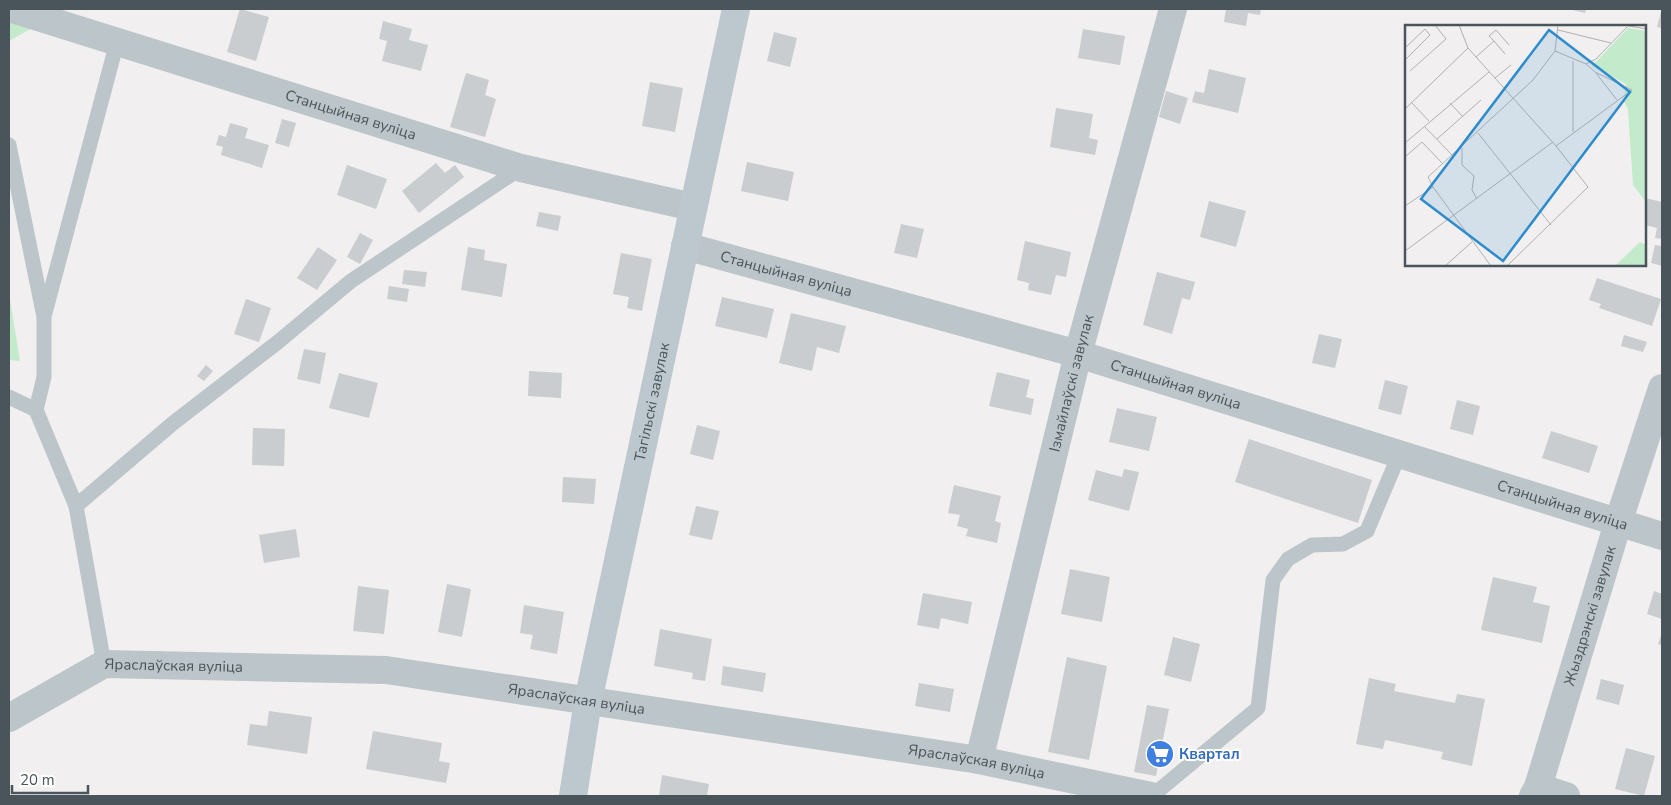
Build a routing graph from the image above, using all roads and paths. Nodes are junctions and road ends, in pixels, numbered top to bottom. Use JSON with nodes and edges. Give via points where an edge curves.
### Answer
{"nodes":[{"id":1,"x":12,"y":9,"type":"edge"},
{"id":2,"x":736,"y":9,"type":"edge"},
{"id":3,"x":1173,"y":9,"type":"edge"},
{"id":4,"x":118,"y":42,"type":"junction"},
{"id":5,"x":9,"y":145,"type":"edge"},
{"id":6,"x":521,"y":168,"type":"junction"},
{"id":7,"x":693,"y":206,"type":"junction"},
{"id":8,"x":685,"y":246,"type":"junction"},
{"id":9,"x":44,"y":317,"type":"junction"},
{"id":10,"x":1078,"y":354,"type":"junction"},
{"id":11,"x":1662,"y":388,"type":"edge"},
{"id":12,"x":9,"y":397,"type":"edge"},
{"id":13,"x":36,"y":410,"type":"junction"},
{"id":14,"x":1399,"y":455,"type":"junction"},
{"id":15,"x":76,"y":506,"type":"junction"},
{"id":16,"x":1618,"y":523,"type":"junction"},
{"id":17,"x":1662,"y":536,"type":"edge"},
{"id":18,"x":104,"y":664,"type":"junction"},
{"id":19,"x":588,"y":701,"type":"junction"},
{"id":20,"x":9,"y":718,"type":"edge"},
{"id":21,"x":979,"y":760,"type":"junction"},
{"id":22,"x":1535,"y":791,"type":"edge"},
{"id":23,"x":573,"y":796,"type":"edge"},
{"id":24,"x":1152,"y":796,"type":"edge"},
{"id":25,"x":1566,"y":796,"type":"edge"}],
"edges":[{"from":1,"to":4,"type":"street","name":"Станцыйная вуліца"},
{"from":2,"to":7,"type":"main road","name":"Тагільскі завулак"},
{"from":3,"to":10,"type":"street","name":"Ізмайлаўскі завулак"},
{"from":4,"to":6,"type":"street","name":"Станцыйная вуліца"},
{"from":4,"to":9,"type":"lane"},
{"from":5,"to":9,"type":"lane"},
{"from":6,"to":7,"type":"street","name":"Станцыйная вуліца"},
{"from":6,"to":15,"type":"lane","via":[[351,281],[172,424]]},
{"from":7,"to":8,"type":"main road","name":"Тагільскі завулак"},
{"from":8,"to":10,"type":"street","name":"Станцыйная вуліца"},
{"from":8,"to":19,"type":"main road","name":"Тагільскі завулак"},
{"from":9,"to":13,"type":"lane","via":[[44,377]]},
{"from":10,"to":14,"type":"street","name":"Станцыйная вуліца"},
{"from":10,"to":21,"type":"street","name":"Ізмайлаўскі завулак"},
{"from":11,"to":16,"type":"street","name":"Жыздрэнскі завулак"},
{"from":12,"to":13,"type":"lane"},
{"from":13,"to":15,"type":"lane"},
{"from":14,"to":16,"type":"street","name":"Станцыйная вуліца"},
{"from":14,"to":24,"type":"lane","via":[[1367,531],[1343,544],[1312,546],[1288,559],[1273,580],[1258,708]]},
{"from":15,"to":18,"type":"lane"},
{"from":16,"to":17,"type":"street","name":"Станцыйная вуліца"},
{"from":16,"to":22,"type":"street","name":"Жыздрэнскі завулак"},
{"from":18,"to":19,"type":"street","name":"Яраслаўская вуліца","via":[[386,670]]},
{"from":18,"to":20,"type":"street","name":"Яраслаўская вуліца"},
{"from":19,"to":21,"type":"street","name":"Яраслаўская вуліца"},
{"from":19,"to":23,"type":"main road","name":"Тагільскі завулак"},
{"from":21,"to":24,"type":"street","name":"Яраслаўская вуліца"},
{"from":22,"to":25,"type":"street"}]}
